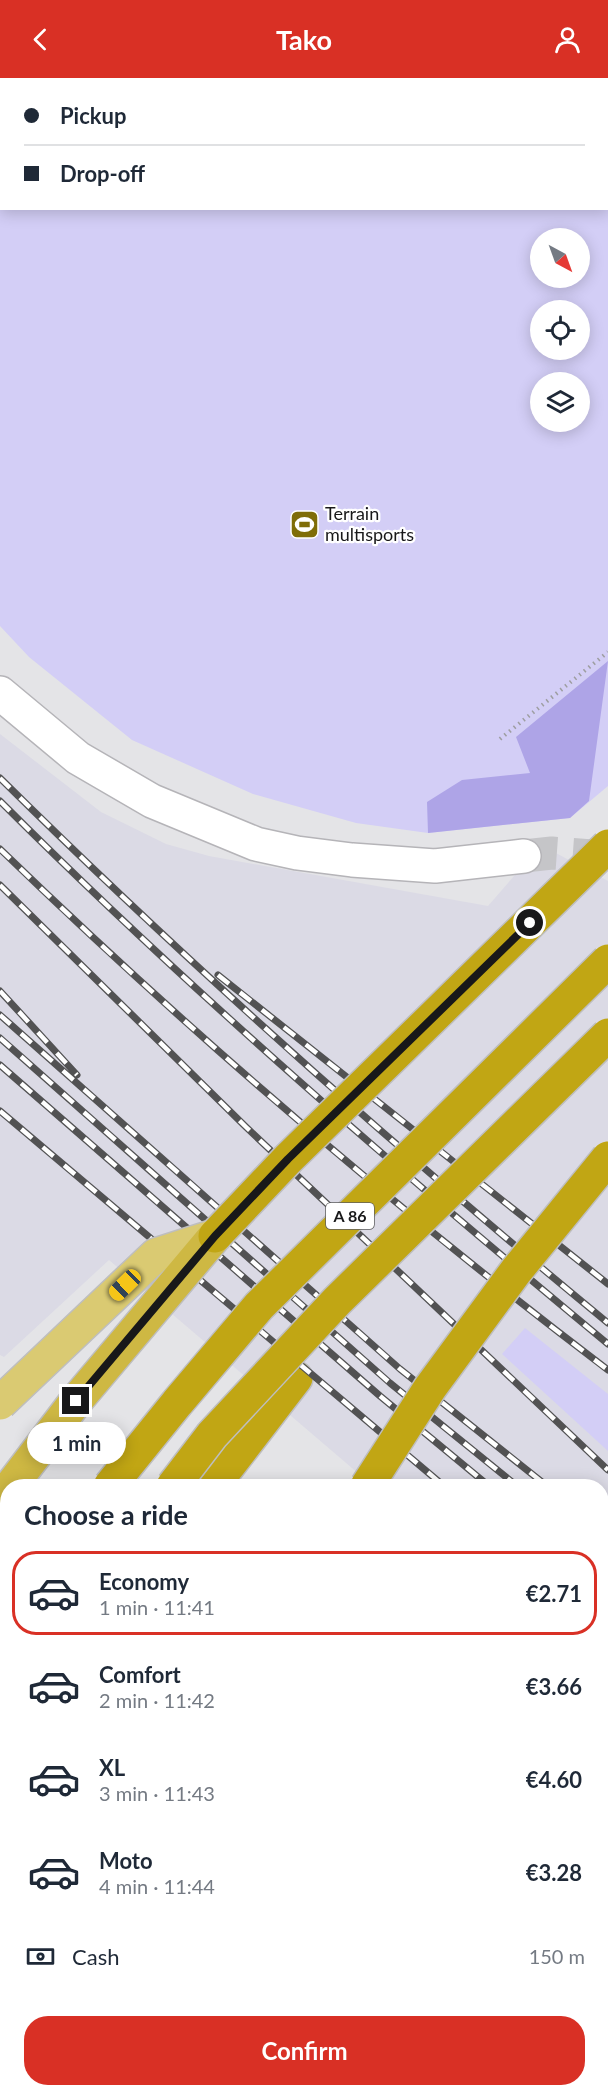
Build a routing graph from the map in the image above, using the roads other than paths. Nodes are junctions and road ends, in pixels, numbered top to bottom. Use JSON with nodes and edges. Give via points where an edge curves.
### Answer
{"nodes":[{"id":1,"x":0,"y":693,"type":"edge"},
{"id":2,"x":608,"y":846,"type":"edge"},
{"id":3,"x":524,"y":856,"type":"tunnel mouth"},
{"id":4,"x":608,"y":961,"type":"edge"},
{"id":5,"x":608,"y":1035,"type":"edge"},
{"id":6,"x":608,"y":1158,"type":"edge"},
{"id":7,"x":215,"y":1236,"type":"junction"},
{"id":8,"x":337,"y":1301,"type":"junction"},
{"id":9,"x":0,"y":1402,"type":"edge"},
{"id":10,"x":16,"y":1479,"type":"edge"},
{"id":11,"x":116,"y":1479,"type":"edge"},
{"id":12,"x":178,"y":1479,"type":"edge"},
{"id":13,"x":218,"y":1479,"type":"edge"},
{"id":14,"x":372,"y":1479,"type":"edge"}],
"edges":[{"from":1,"to":3,"type":"street","via":[[78,758],[152,801],[256,844],[341,859],[435,866]]},
{"from":2,"to":7,"type":"highway","bridge":true,"via":[[288,1159]]},
{"from":4,"to":11,"type":"highway","number":"A 86","bridge":true,"via":[[259,1306]]},
{"from":5,"to":8,"type":"highway","number":"A 86","bridge":true},
{"from":6,"to":14,"type":"highway","bridge":true,"via":[[516,1271],[430,1388]]},
{"from":7,"to":9,"type":"main road","bridge":true,"via":[[156,1255]]},
{"from":7,"to":10,"type":"highway","bridge":true},
{"from":8,"to":12,"type":"highway","number":"A 86","bridge":true,"via":[[212,1435]]},
{"from":8,"to":13,"type":"highway","bridge":true,"via":[[296,1378]]}]}
